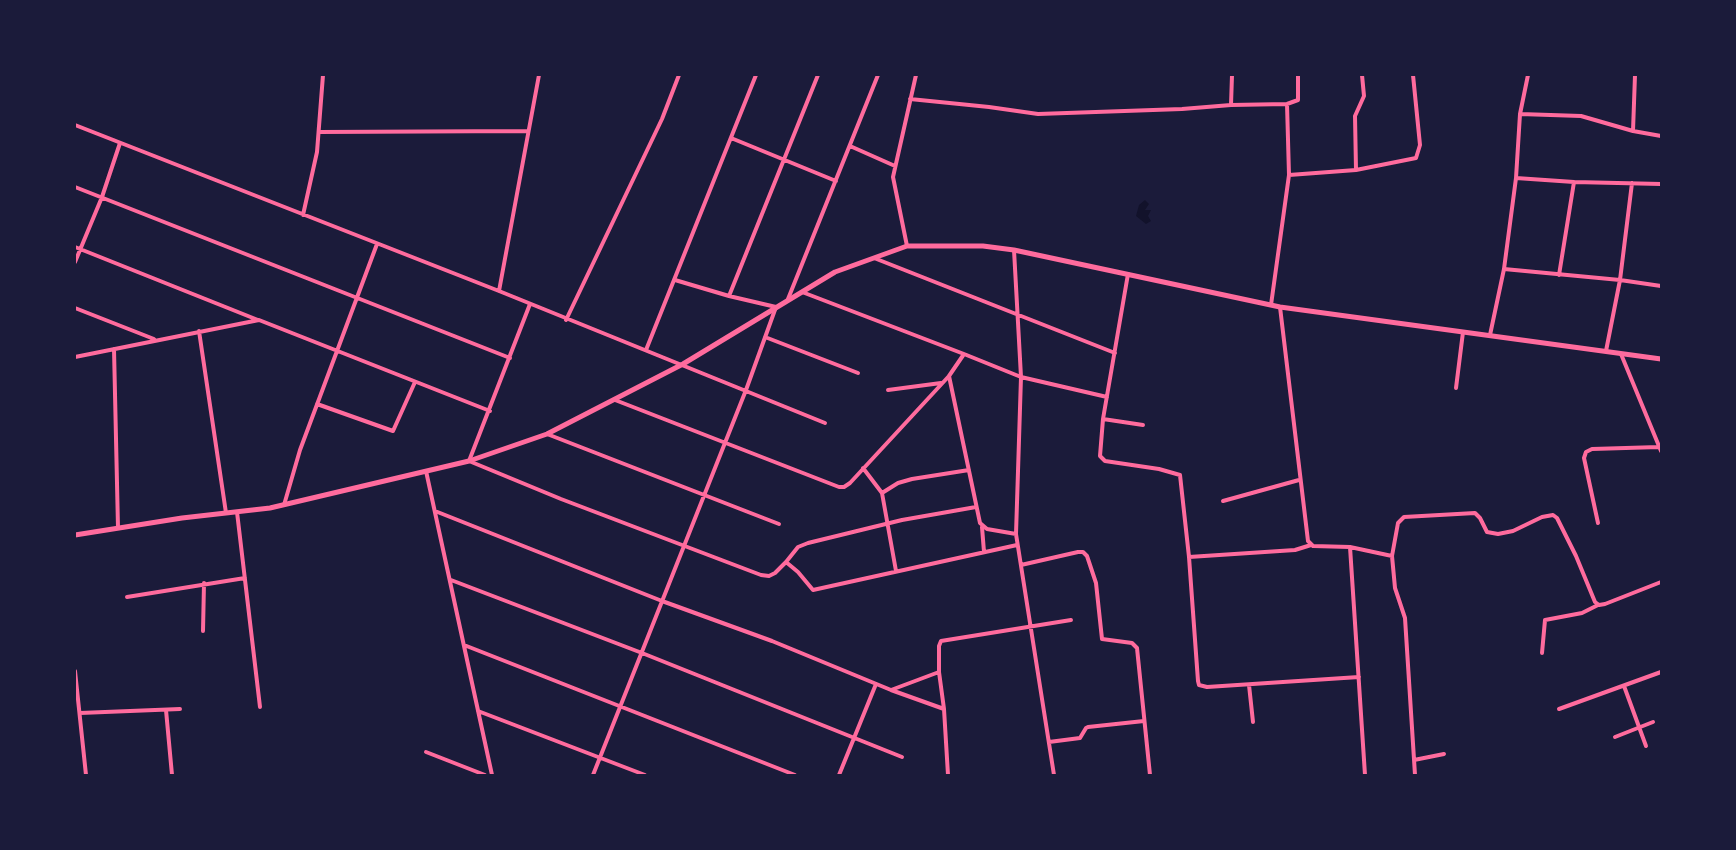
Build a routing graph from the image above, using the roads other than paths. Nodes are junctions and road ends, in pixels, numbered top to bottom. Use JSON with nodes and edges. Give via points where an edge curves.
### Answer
{"nodes":[{"id":1,"x":323,"y":75,"type":"edge"},
{"id":2,"x":539,"y":75,"type":"edge"},
{"id":3,"x":678,"y":75,"type":"edge"},
{"id":4,"x":756,"y":75,"type":"edge"},
{"id":5,"x":818,"y":75,"type":"edge"},
{"id":6,"x":878,"y":75,"type":"edge"},
{"id":7,"x":916,"y":75,"type":"edge"},
{"id":8,"x":1232,"y":75,"type":"edge"},
{"id":9,"x":1298,"y":75,"type":"edge"},
{"id":10,"x":1362,"y":75,"type":"edge"},
{"id":11,"x":1413,"y":75,"type":"edge"},
{"id":12,"x":1528,"y":75,"type":"edge"},
{"id":13,"x":1635,"y":75,"type":"edge"},
{"id":14,"x":910,"y":99,"type":"junction"},
{"id":15,"x":1287,"y":104,"type":"junction"},
{"id":16,"x":1231,"y":105,"type":"junction"},
{"id":17,"x":1520,"y":114,"type":"junction"},
{"id":18,"x":75,"y":125,"type":"edge"},
{"id":19,"x":527,"y":131,"type":"junction"},
{"id":20,"x":1633,"y":131,"type":"junction"},
{"id":21,"x":319,"y":132,"type":"junction"},
{"id":22,"x":1661,"y":136,"type":"edge"},
{"id":23,"x":731,"y":138,"type":"junction"},
{"id":24,"x":120,"y":143,"type":"junction"},
{"id":25,"x":850,"y":146,"type":"junction"},
{"id":26,"x":784,"y":161,"type":"junction"},
{"id":27,"x":895,"y":165,"type":"junction"},
{"id":28,"x":1356,"y":170,"type":"junction"},
{"id":29,"x":1289,"y":175,"type":"junction"},
{"id":30,"x":1516,"y":178,"type":"junction"},
{"id":31,"x":836,"y":181,"type":"junction"},
{"id":32,"x":1574,"y":182,"type":"junction"},
{"id":33,"x":1632,"y":183,"type":"junction"},
{"id":34,"x":1661,"y":184,"type":"edge"},
{"id":35,"x":75,"y":187,"type":"edge"},
{"id":36,"x":102,"y":197,"type":"junction"},
{"id":37,"x":303,"y":215,"type":"junction"},
{"id":38,"x":377,"y":244,"type":"junction"},
{"id":39,"x":907,"y":246,"type":"junction"},
{"id":40,"x":75,"y":247,"type":"edge"},
{"id":41,"x":80,"y":249,"type":"junction"},
{"id":42,"x":1014,"y":250,"type":"junction"},
{"id":43,"x":873,"y":258,"type":"junction"},
{"id":44,"x":75,"y":262,"type":"edge"},
{"id":45,"x":1504,"y":269,"type":"junction"},
{"id":46,"x":1128,"y":274,"type":"junction"},
{"id":47,"x":1559,"y":275,"type":"junction"},
{"id":48,"x":1620,"y":279,"type":"junction"},
{"id":49,"x":675,"y":280,"type":"junction"},
{"id":50,"x":1661,"y":286,"type":"edge"},
{"id":51,"x":499,"y":291,"type":"junction"},
{"id":52,"x":802,"y":292,"type":"junction"},
{"id":53,"x":729,"y":296,"type":"junction"},
{"id":54,"x":357,"y":299,"type":"junction"},
{"id":55,"x":788,"y":299,"type":"junction"},
{"id":56,"x":530,"y":304,"type":"junction"},
{"id":57,"x":1271,"y":305,"type":"junction"},
{"id":58,"x":776,"y":307,"type":"junction"},
{"id":59,"x":1280,"y":307,"type":"junction"},
{"id":60,"x":75,"y":308,"type":"edge"},
{"id":61,"x":1018,"y":316,"type":"junction"},
{"id":62,"x":259,"y":320,"type":"junction"},
{"id":63,"x":566,"y":320,"type":"junction"},
{"id":64,"x":199,"y":331,"type":"junction"},
{"id":65,"x":1463,"y":331,"type":"junction"},
{"id":66,"x":1490,"y":335,"type":"junction"},
{"id":67,"x":765,"y":337,"type":"junction"},
{"id":68,"x":155,"y":339,"type":"junction"},
{"id":69,"x":114,"y":349,"type":"junction"},
{"id":70,"x":646,"y":350,"type":"junction"},
{"id":71,"x":336,"y":351,"type":"junction"},
{"id":72,"x":1605,"y":352,"type":"junction"},
{"id":73,"x":1115,"y":353,"type":"junction"},
{"id":74,"x":964,"y":354,"type":"junction"},
{"id":75,"x":1621,"y":354,"type":"junction"},
{"id":76,"x":75,"y":357,"type":"edge"},
{"id":77,"x":510,"y":358,"type":"junction"},
{"id":78,"x":1661,"y":359,"type":"edge"},
{"id":79,"x":683,"y":364,"type":"junction"},
{"id":80,"x":858,"y":373,"type":"dead end"},
{"id":81,"x":948,"y":376,"type":"junction"},
{"id":82,"x":1021,"y":377,"type":"junction"},
{"id":83,"x":416,"y":382,"type":"junction"},
{"id":84,"x":942,"y":383,"type":"junction"},
{"id":85,"x":1456,"y":388,"type":"dead end"},
{"id":86,"x":746,"y":390,"type":"junction"},
{"id":87,"x":888,"y":390,"type":"dead end"},
{"id":88,"x":1107,"y":397,"type":"junction"},
{"id":89,"x":615,"y":400,"type":"junction"},
{"id":90,"x":317,"y":404,"type":"junction"},
{"id":91,"x":490,"y":411,"type":"junction"},
{"id":92,"x":1103,"y":419,"type":"junction"},
{"id":93,"x":825,"y":423,"type":"dead end"},
{"id":94,"x":1143,"y":425,"type":"dead end"},
{"id":95,"x":547,"y":434,"type":"junction"},
{"id":96,"x":724,"y":443,"type":"junction"},
{"id":97,"x":1660,"y":449,"type":"edge"},
{"id":98,"x":469,"y":461,"type":"junction"},
{"id":99,"x":863,"y":468,"type":"junction"},
{"id":100,"x":969,"y":470,"type":"junction"},
{"id":101,"x":426,"y":471,"type":"junction"},
{"id":102,"x":1299,"y":480,"type":"junction"},
{"id":103,"x":882,"y":493,"type":"junction"},
{"id":104,"x":704,"y":496,"type":"junction"},
{"id":105,"x":1223,"y":501,"type":"dead end"},
{"id":106,"x":284,"y":505,"type":"junction"},
{"id":107,"x":976,"y":507,"type":"junction"},
{"id":108,"x":435,"y":511,"type":"junction"},
{"id":109,"x":237,"y":512,"type":"junction"},
{"id":110,"x":226,"y":513,"type":"junction"},
{"id":111,"x":886,"y":523,"type":"junction"},
{"id":112,"x":1598,"y":523,"type":"dead end"},
{"id":113,"x":779,"y":524,"type":"dead end"},
{"id":114,"x":982,"y":527,"type":"junction"},
{"id":115,"x":118,"y":528,"type":"junction"},
{"id":116,"x":1016,"y":534,"type":"junction"},
{"id":117,"x":75,"y":535,"type":"edge"},
{"id":118,"x":1017,"y":545,"type":"junction"},
{"id":119,"x":1311,"y":545,"type":"junction"},
{"id":120,"x":683,"y":546,"type":"junction"},
{"id":121,"x":1350,"y":547,"type":"junction"},
{"id":122,"x":984,"y":552,"type":"junction"},
{"id":123,"x":1392,"y":556,"type":"junction"},
{"id":124,"x":1189,"y":557,"type":"junction"},
{"id":125,"x":786,"y":562,"type":"junction"},
{"id":126,"x":1020,"y":565,"type":"junction"},
{"id":127,"x":896,"y":571,"type":"junction"},
{"id":128,"x":244,"y":578,"type":"junction"},
{"id":129,"x":451,"y":580,"type":"junction"},
{"id":130,"x":1661,"y":582,"type":"edge"},
{"id":131,"x":204,"y":584,"type":"junction"},
{"id":132,"x":127,"y":597,"type":"dead end"},
{"id":133,"x":662,"y":601,"type":"junction"},
{"id":134,"x":1599,"y":605,"type":"junction"},
{"id":135,"x":1071,"y":620,"type":"dead end"},
{"id":136,"x":1030,"y":627,"type":"junction"},
{"id":137,"x":203,"y":631,"type":"dead end"},
{"id":138,"x":464,"y":645,"type":"junction"},
{"id":139,"x":642,"y":653,"type":"junction"},
{"id":140,"x":1542,"y":653,"type":"dead end"},
{"id":141,"x":75,"y":670,"type":"edge"},
{"id":142,"x":939,"y":672,"type":"junction"},
{"id":143,"x":1661,"y":672,"type":"edge"},
{"id":144,"x":1359,"y":677,"type":"junction"},
{"id":145,"x":876,"y":684,"type":"junction"},
{"id":146,"x":1249,"y":685,"type":"junction"},
{"id":147,"x":1624,"y":686,"type":"junction"},
{"id":148,"x":891,"y":690,"type":"junction"},
{"id":149,"x":619,"y":705,"type":"junction"},
{"id":150,"x":260,"y":707,"type":"dead end"},
{"id":151,"x":180,"y":709,"type":"dead end"},
{"id":152,"x":944,"y":709,"type":"junction"},
{"id":153,"x":1559,"y":709,"type":"dead end"},
{"id":154,"x":166,"y":710,"type":"junction"},
{"id":155,"x":478,"y":711,"type":"junction"},
{"id":156,"x":80,"y":713,"type":"junction"},
{"id":157,"x":1144,"y":721,"type":"junction"},
{"id":158,"x":1253,"y":722,"type":"dead end"},
{"id":159,"x":1653,"y":722,"type":"dead end"},
{"id":160,"x":1640,"y":727,"type":"junction"},
{"id":161,"x":1615,"y":737,"type":"dead end"},
{"id":162,"x":853,"y":738,"type":"junction"},
{"id":163,"x":1049,"y":742,"type":"junction"},
{"id":164,"x":1646,"y":746,"type":"dead end"},
{"id":165,"x":426,"y":752,"type":"dead end"},
{"id":166,"x":1444,"y":754,"type":"dead end"},
{"id":167,"x":600,"y":757,"type":"junction"},
{"id":168,"x":902,"y":757,"type":"dead end"},
{"id":169,"x":1414,"y":760,"type":"junction"},
{"id":170,"x":86,"y":775,"type":"edge"},
{"id":171,"x":172,"y":775,"type":"edge"},
{"id":172,"x":485,"y":775,"type":"edge"},
{"id":173,"x":492,"y":775,"type":"edge"},
{"id":174,"x":593,"y":775,"type":"edge"},
{"id":175,"x":645,"y":775,"type":"edge"},
{"id":176,"x":795,"y":775,"type":"edge"},
{"id":177,"x":839,"y":775,"type":"edge"},
{"id":178,"x":948,"y":775,"type":"edge"},
{"id":179,"x":1054,"y":775,"type":"edge"},
{"id":180,"x":1150,"y":775,"type":"edge"},
{"id":181,"x":1365,"y":775,"type":"edge"},
{"id":182,"x":1415,"y":775,"type":"edge"}],
"edges":[{"from":1,"to":21,"type":"street"},
{"from":2,"to":19,"type":"street"},
{"from":3,"to":63,"type":"street","via":[[662,119]]},
{"from":4,"to":23,"type":"street"},
{"from":5,"to":26,"type":"street"},
{"from":6,"to":25,"type":"street"},
{"from":7,"to":14,"type":"street"},
{"from":8,"to":16,"type":"street"},
{"from":9,"to":15,"type":"street","via":[[1298,100]]},
{"from":10,"to":28,"type":"street","via":[[1364,96],[1355,116]]},
{"from":11,"to":28,"type":"street","via":[[1419,153],[1416,158]]},
{"from":12,"to":17,"type":"street"},
{"from":13,"to":20,"type":"street"},
{"from":14,"to":16,"type":"street","via":[[1038,114]]},
{"from":14,"to":27,"type":"street"},
{"from":15,"to":16,"type":"street"},
{"from":15,"to":29,"type":"street"},
{"from":17,"to":20,"type":"street","via":[[1581,116]]},
{"from":17,"to":30,"type":"street"},
{"from":18,"to":24,"type":"street"},
{"from":19,"to":21,"type":"street"},
{"from":19,"to":51,"type":"street"},
{"from":20,"to":22,"type":"street"},
{"from":21,"to":37,"type":"street"},
{"from":23,"to":26,"type":"street"},
{"from":23,"to":49,"type":"street"},
{"from":24,"to":36,"type":"street"},
{"from":24,"to":37,"type":"street"},
{"from":25,"to":27,"type":"street"},
{"from":25,"to":31,"type":"street"},
{"from":26,"to":31,"type":"street"},
{"from":26,"to":53,"type":"street"},
{"from":27,"to":39,"type":"street","via":[[894,187]]},
{"from":28,"to":29,"type":"street"},
{"from":29,"to":57,"type":"street"},
{"from":30,"to":32,"type":"street"},
{"from":30,"to":45,"type":"street"},
{"from":31,"to":55,"type":"street"},
{"from":32,"to":33,"type":"street"},
{"from":32,"to":47,"type":"street"},
{"from":33,"to":34,"type":"street"},
{"from":33,"to":48,"type":"street"},
{"from":35,"to":36,"type":"street"},
{"from":36,"to":41,"type":"street"},
{"from":36,"to":54,"type":"street"},
{"from":37,"to":38,"type":"street"},
{"from":38,"to":51,"type":"street"},
{"from":38,"to":54,"type":"street"},
{"from":39,"to":42,"type":"main road"},
{"from":39,"to":43,"type":"main road"},
{"from":40,"to":41,"type":"street"},
{"from":41,"to":44,"type":"street"},
{"from":41,"to":62,"type":"street"},
{"from":42,"to":46,"type":"main road"},
{"from":42,"to":61,"type":"street"},
{"from":43,"to":52,"type":"main road","via":[[835,272]]},
{"from":43,"to":61,"type":"street"},
{"from":45,"to":47,"type":"street"},
{"from":45,"to":66,"type":"street"},
{"from":46,"to":57,"type":"main road"},
{"from":46,"to":73,"type":"street"},
{"from":47,"to":48,"type":"street"},
{"from":48,"to":50,"type":"street"},
{"from":48,"to":72,"type":"street"},
{"from":49,"to":53,"type":"street"},
{"from":49,"to":70,"type":"street"},
{"from":51,"to":56,"type":"street"},
{"from":52,"to":55,"type":"main road"},
{"from":52,"to":74,"type":"street"},
{"from":53,"to":58,"type":"street"},
{"from":54,"to":71,"type":"street"},
{"from":54,"to":77,"type":"street"},
{"from":55,"to":58,"type":"main road"},
{"from":56,"to":63,"type":"street"},
{"from":56,"to":77,"type":"street"},
{"from":57,"to":59,"type":"main road"},
{"from":58,"to":67,"type":"street"},
{"from":58,"to":79,"type":"main road"},
{"from":59,"to":65,"type":"main road"},
{"from":59,"to":102,"type":"street"},
{"from":60,"to":68,"type":"street"},
{"from":61,"to":73,"type":"street"},
{"from":61,"to":82,"type":"street"},
{"from":62,"to":64,"type":"street"},
{"from":62,"to":71,"type":"street"},
{"from":63,"to":70,"type":"street"},
{"from":64,"to":68,"type":"street"},
{"from":64,"to":110,"type":"street"},
{"from":65,"to":66,"type":"main road"},
{"from":65,"to":85,"type":"street"},
{"from":66,"to":72,"type":"main road"},
{"from":67,"to":80,"type":"street"},
{"from":67,"to":86,"type":"street"},
{"from":68,"to":69,"type":"street"},
{"from":69,"to":76,"type":"street"},
{"from":69,"to":115,"type":"street"},
{"from":70,"to":79,"type":"street"},
{"from":71,"to":83,"type":"street"},
{"from":71,"to":90,"type":"street"},
{"from":72,"to":75,"type":"main road"},
{"from":73,"to":88,"type":"street"},
{"from":74,"to":81,"type":"street"},
{"from":74,"to":82,"type":"street"},
{"from":75,"to":78,"type":"main road"},
{"from":75,"to":97,"type":"street"},
{"from":77,"to":91,"type":"street"},
{"from":79,"to":86,"type":"street"},
{"from":79,"to":89,"type":"main road"},
{"from":81,"to":84,"type":"street"},
{"from":81,"to":100,"type":"street"},
{"from":82,"to":88,"type":"street"},
{"from":82,"to":116,"type":"street"},
{"from":83,"to":90,"type":"street","via":[[393,431]]},
{"from":83,"to":91,"type":"street"},
{"from":84,"to":87,"type":"street"},
{"from":84,"to":99,"type":"street"},
{"from":86,"to":93,"type":"street"},
{"from":86,"to":96,"type":"street"},
{"from":88,"to":92,"type":"street"},
{"from":89,"to":95,"type":"main road"},
{"from":89,"to":96,"type":"street"},
{"from":90,"to":106,"type":"street"},
{"from":91,"to":98,"type":"street"},
{"from":92,"to":94,"type":"street"},
{"from":92,"to":124,"type":"street","via":[[1102,460],[1180,475]]},
{"from":95,"to":98,"type":"main road"},
{"from":95,"to":104,"type":"street"},
{"from":96,"to":99,"type":"street","via":[[839,488],[850,483]]},
{"from":96,"to":104,"type":"street"},
{"from":97,"to":112,"type":"street","via":[[1587,450],[1584,458]]},
{"from":98,"to":101,"type":"main road"},
{"from":98,"to":120,"type":"street"},
{"from":99,"to":103,"type":"street"},
{"from":100,"to":103,"type":"street","via":[[912,479]]},
{"from":100,"to":107,"type":"street"},
{"from":101,"to":106,"type":"main road"},
{"from":101,"to":108,"type":"street"},
{"from":102,"to":105,"type":"street"},
{"from":102,"to":119,"type":"street"},
{"from":103,"to":111,"type":"street"},
{"from":104,"to":113,"type":"street"},
{"from":104,"to":120,"type":"street"},
{"from":106,"to":109,"type":"main road"},
{"from":107,"to":111,"type":"street"},
{"from":107,"to":114,"type":"street"},
{"from":108,"to":129,"type":"street"},
{"from":108,"to":133,"type":"street"},
{"from":109,"to":110,"type":"main road"},
{"from":109,"to":128,"type":"street"},
{"from":110,"to":115,"type":"main road"},
{"from":111,"to":125,"type":"street","via":[[808,543],[798,547]]},
{"from":111,"to":127,"type":"street"},
{"from":114,"to":116,"type":"street"},
{"from":114,"to":122,"type":"street"},
{"from":115,"to":117,"type":"main road"},
{"from":116,"to":118,"type":"street"},
{"from":118,"to":122,"type":"street"},
{"from":118,"to":126,"type":"street"},
{"from":119,"to":121,"type":"street"},
{"from":119,"to":124,"type":"street","via":[[1295,550]]},
{"from":120,"to":125,"type":"street","via":[[765,576],[775,573]]},
{"from":120,"to":133,"type":"street"},
{"from":121,"to":123,"type":"street"},
{"from":121,"to":144,"type":"street"},
{"from":122,"to":127,"type":"street"},
{"from":123,"to":134,"type":"street","via":[[1398,523],[1404,517],[1475,513],[1487,532],[1498,534],[1553,515],[1576,556],[1592,598]]},
{"from":123,"to":169,"type":"street","via":[[1395,588],[1405,618]]},
{"from":124,"to":146,"type":"street","via":[[1199,685]]},
{"from":125,"to":127,"type":"street","via":[[813,590]]},
{"from":126,"to":136,"type":"street"},
{"from":126,"to":157,"type":"street","via":[[1078,552],[1085,554],[1096,583],[1102,639],[1132,643],[1137,648]]},
{"from":128,"to":131,"type":"street"},
{"from":128,"to":150,"type":"street"},
{"from":129,"to":138,"type":"street"},
{"from":129,"to":139,"type":"street"},
{"from":130,"to":134,"type":"street"},
{"from":131,"to":132,"type":"street"},
{"from":131,"to":137,"type":"street"},
{"from":133,"to":139,"type":"street"},
{"from":133,"to":145,"type":"street"},
{"from":134,"to":140,"type":"street","via":[[1582,614],[1545,620]]},
{"from":135,"to":136,"type":"street"},
{"from":136,"to":142,"type":"street","via":[[941,641]]},
{"from":136,"to":163,"type":"street"},
{"from":138,"to":149,"type":"street"},
{"from":138,"to":155,"type":"street"},
{"from":139,"to":149,"type":"street"},
{"from":139,"to":162,"type":"street"},
{"from":141,"to":156,"type":"street"},
{"from":142,"to":148,"type":"street"},
{"from":142,"to":152,"type":"street"},
{"from":143,"to":147,"type":"street"},
{"from":144,"to":146,"type":"street"},
{"from":144,"to":181,"type":"street"},
{"from":145,"to":148,"type":"street"},
{"from":145,"to":162,"type":"street"},
{"from":146,"to":158,"type":"street"},
{"from":147,"to":153,"type":"street"},
{"from":147,"to":160,"type":"street"},
{"from":148,"to":152,"type":"street"},
{"from":149,"to":167,"type":"street"},
{"from":149,"to":176,"type":"street"},
{"from":151,"to":154,"type":"street"},
{"from":152,"to":178,"type":"street"},
{"from":154,"to":156,"type":"street"},
{"from":154,"to":171,"type":"street"},
{"from":155,"to":167,"type":"street"},
{"from":155,"to":173,"type":"street"},
{"from":156,"to":170,"type":"street"},
{"from":157,"to":163,"type":"street","via":[[1089,727],[1080,738]]},
{"from":157,"to":180,"type":"street"},
{"from":159,"to":160,"type":"street"},
{"from":160,"to":161,"type":"street"},
{"from":160,"to":164,"type":"street"},
{"from":162,"to":168,"type":"street"},
{"from":162,"to":177,"type":"street"},
{"from":163,"to":179,"type":"street"},
{"from":165,"to":172,"type":"street"},
{"from":166,"to":169,"type":"street"},
{"from":167,"to":174,"type":"street"},
{"from":167,"to":175,"type":"street"},
{"from":169,"to":182,"type":"street"}]}
